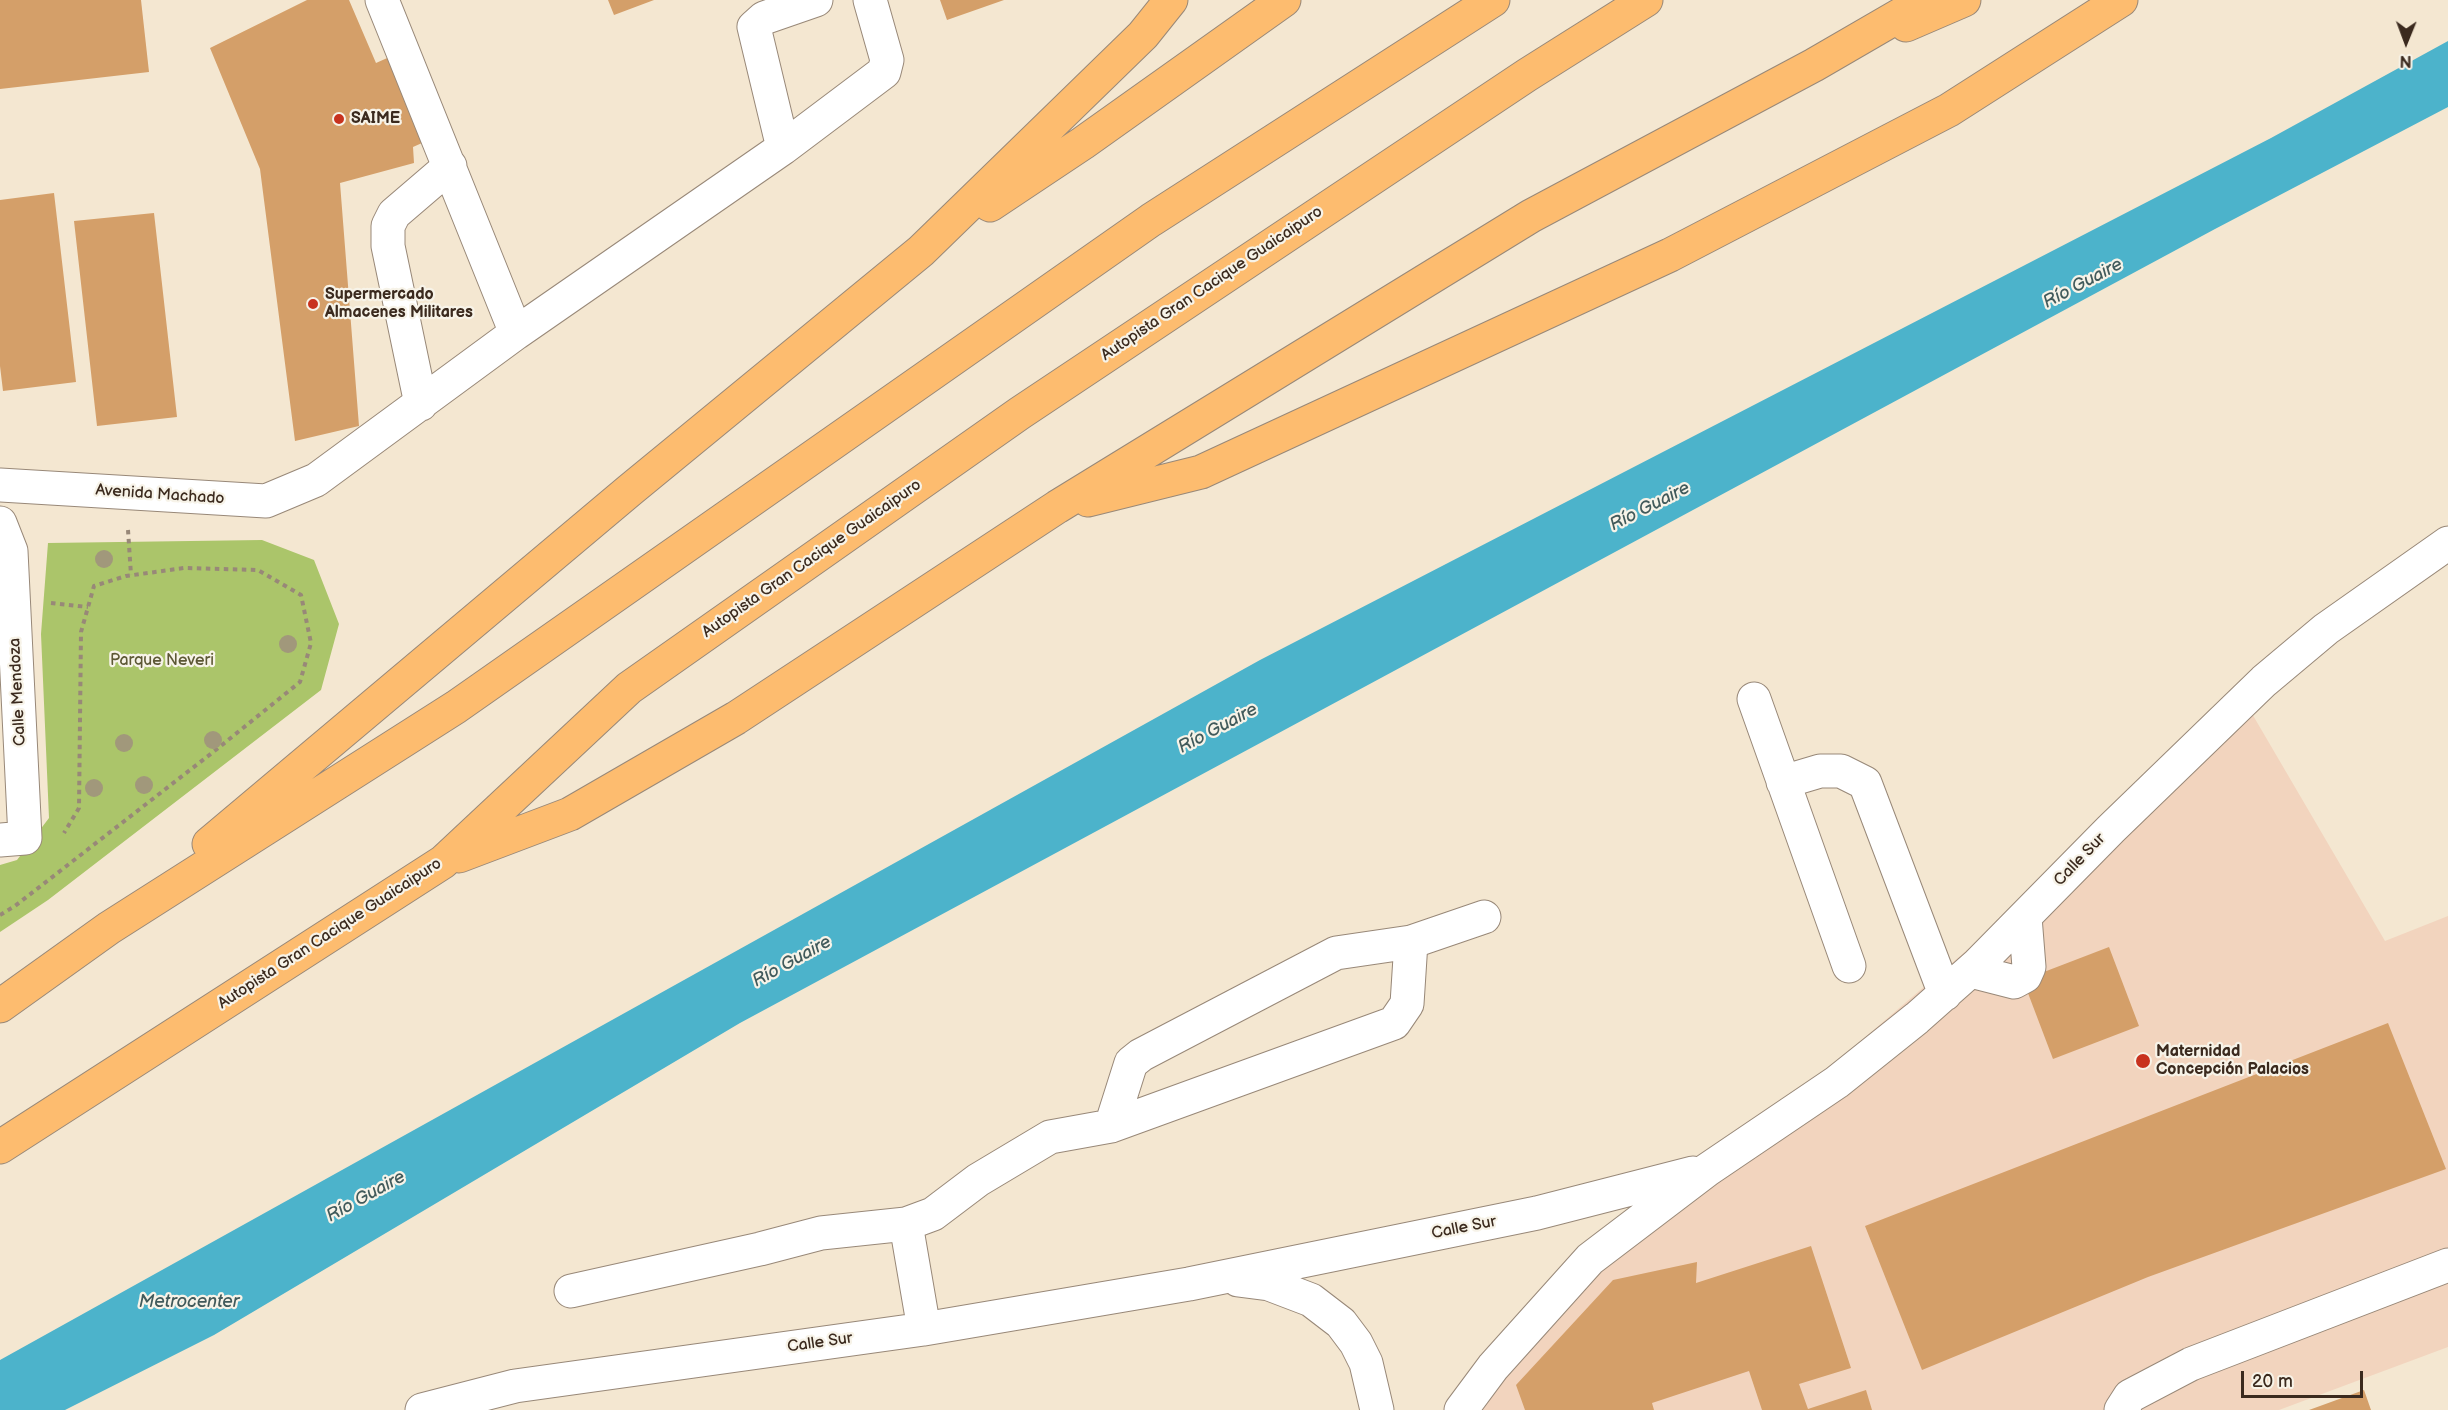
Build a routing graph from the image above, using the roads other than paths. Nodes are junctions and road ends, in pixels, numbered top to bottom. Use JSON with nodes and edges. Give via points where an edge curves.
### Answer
{"nodes":[{"id":1,"x":382,"y":0,"type":"edge"},
{"id":2,"x":816,"y":0,"type":"edge"},
{"id":3,"x":870,"y":0,"type":"edge"},
{"id":4,"x":1171,"y":0,"type":"edge"},
{"id":5,"x":1193,"y":0,"type":"edge"},
{"id":6,"x":1284,"y":0,"type":"edge"},
{"id":7,"x":1493,"y":0,"type":"edge"},
{"id":8,"x":1646,"y":0,"type":"edge"},
{"id":9,"x":1926,"y":0,"type":"edge"},
{"id":10,"x":1964,"y":0,"type":"edge"},
{"id":11,"x":2121,"y":0,"type":"edge"},
{"id":12,"x":1143,"y":35,"type":"junction"},
{"id":13,"x":1814,"y":65,"type":"junction"},
{"id":14,"x":783,"y":148,"type":"junction"},
{"id":15,"x":450,"y":166,"type":"junction"},
{"id":16,"x":921,"y":251,"type":"junction"},
{"id":17,"x":516,"y":333,"type":"junction"},
{"id":18,"x":422,"y":404,"type":"junction"},
{"id":19,"x":0,"y":485,"type":"edge"},
{"id":20,"x":1057,"y":507,"type":"junction"},
{"id":21,"x":0,"y":523,"type":"edge"},
{"id":22,"x":2448,"y":543,"type":"edge"},
{"id":23,"x":1754,"y":699,"type":"dead end"},
{"id":24,"x":1783,"y":782,"type":"junction"},
{"id":25,"x":0,"y":840,"type":"edge"},
{"id":26,"x":443,"y":862,"type":"junction"},
{"id":27,"x":1484,"y":917,"type":"dead end"},
{"id":28,"x":109,"y":928,"type":"junction"},
{"id":29,"x":1411,"y":942,"type":"junction"},
{"id":30,"x":1849,"y":966,"type":"dead end"},
{"id":31,"x":1944,"y":994,"type":"junction"},
{"id":32,"x":0,"y":1006,"type":"edge"},
{"id":33,"x":1111,"y":1126,"type":"junction"},
{"id":34,"x":0,"y":1147,"type":"edge"},
{"id":35,"x":1707,"y":1170,"type":"junction"},
{"id":36,"x":906,"y":1224,"type":"junction"},
{"id":37,"x":2448,"y":1265,"type":"edge"},
{"id":38,"x":1218,"y":1278,"type":"junction"},
{"id":39,"x":572,"y":1291,"type":"dead end"},
{"id":40,"x":924,"y":1329,"type":"junction"},
{"id":41,"x":422,"y":1410,"type":"edge"},
{"id":42,"x":1377,"y":1410,"type":"edge"},
{"id":43,"x":1461,"y":1410,"type":"edge"},
{"id":44,"x":2121,"y":1410,"type":"edge"}],
"edges":[{"from":1,"to":15,"type":"street"},
{"from":2,"to":14,"type":"street","via":[[765,18],[754,27]]},
{"from":3,"to":14,"type":"street","name":"Avenida Machado","via":[[887,60],[884,72]]},
{"from":4,"to":12,"type":"highway"},
{"from":5,"to":12,"type":"highway"},
{"from":6,"to":16,"type":"highway","via":[[1083,143]]},
{"from":7,"to":28,"type":"highway","via":[[1151,220],[456,707]]},
{"from":8,"to":26,"type":"highway","name":"Autopista Gran Cacique Guaicaipuro","via":[[1020,412],[629,688]]},
{"from":9,"to":13,"type":"highway"},
{"from":10,"to":13,"type":"highway"},
{"from":11,"to":20,"type":"highway","via":[[1949,110],[1670,255],[1201,472]]},
{"from":12,"to":16,"type":"highway"},
{"from":13,"to":20,"type":"highway","via":[[1531,216]]},
{"from":14,"to":17,"type":"street","name":"Avenida Machado"},
{"from":15,"to":17,"type":"street"},
{"from":15,"to":18,"type":"street","via":[[394,214],[388,225],[388,246]]},
{"from":16,"to":28,"type":"highway"},
{"from":17,"to":18,"type":"street","name":"Avenida Machado"},
{"from":18,"to":19,"type":"street","name":"Avenida Machado","via":[[316,480],[266,501]]},
{"from":20,"to":26,"type":"highway","via":[[736,718],[570,814]]},
{"from":21,"to":25,"type":"street","name":"Calle Mendoza","via":[[11,551],[25,838]]},
{"from":22,"to":31,"type":"street","name":"Calle Sur","via":[[2326,629],[2264,681]]},
{"from":23,"to":24,"type":"street"},
{"from":24,"to":30,"type":"street"},
{"from":24,"to":31,"type":"street","via":[[1820,771],[1841,771],[1865,783]]},
{"from":26,"to":34,"type":"highway","name":"Autopista Gran Cacique Guaicaipuro"},
{"from":27,"to":29,"type":"street"},
{"from":28,"to":32,"type":"highway"},
{"from":29,"to":33,"type":"street","via":[[1336,953],[1141,1055],[1131,1063]]},
{"from":29,"to":33,"type":"street","via":[[1407,1004],[1394,1023]]},
{"from":31,"to":35,"type":"street","name":"Calle Sur","via":[[1837,1082]]},
{"from":33,"to":36,"type":"street","via":[[1050,1137],[978,1180],[933,1214]]},
{"from":35,"to":38,"type":"street","name":"Calle Sur","via":[[1537,1213]]},
{"from":35,"to":43,"type":"street","name":"Calle Sur","via":[[1590,1259],[1493,1367]]},
{"from":36,"to":39,"type":"street","via":[[821,1233]]},
{"from":36,"to":40,"type":"street"},
{"from":37,"to":44,"type":"street","via":[[2191,1364],[2130,1396]]},
{"from":38,"to":40,"type":"street","name":"Calle Sur"},
{"from":38,"to":42,"type":"street","name":"Calle Sur","via":[[1269,1284],[1311,1300],[1341,1323],[1366,1363]]},
{"from":40,"to":41,"type":"street","name":"Calle Sur","via":[[515,1386]]}]}
